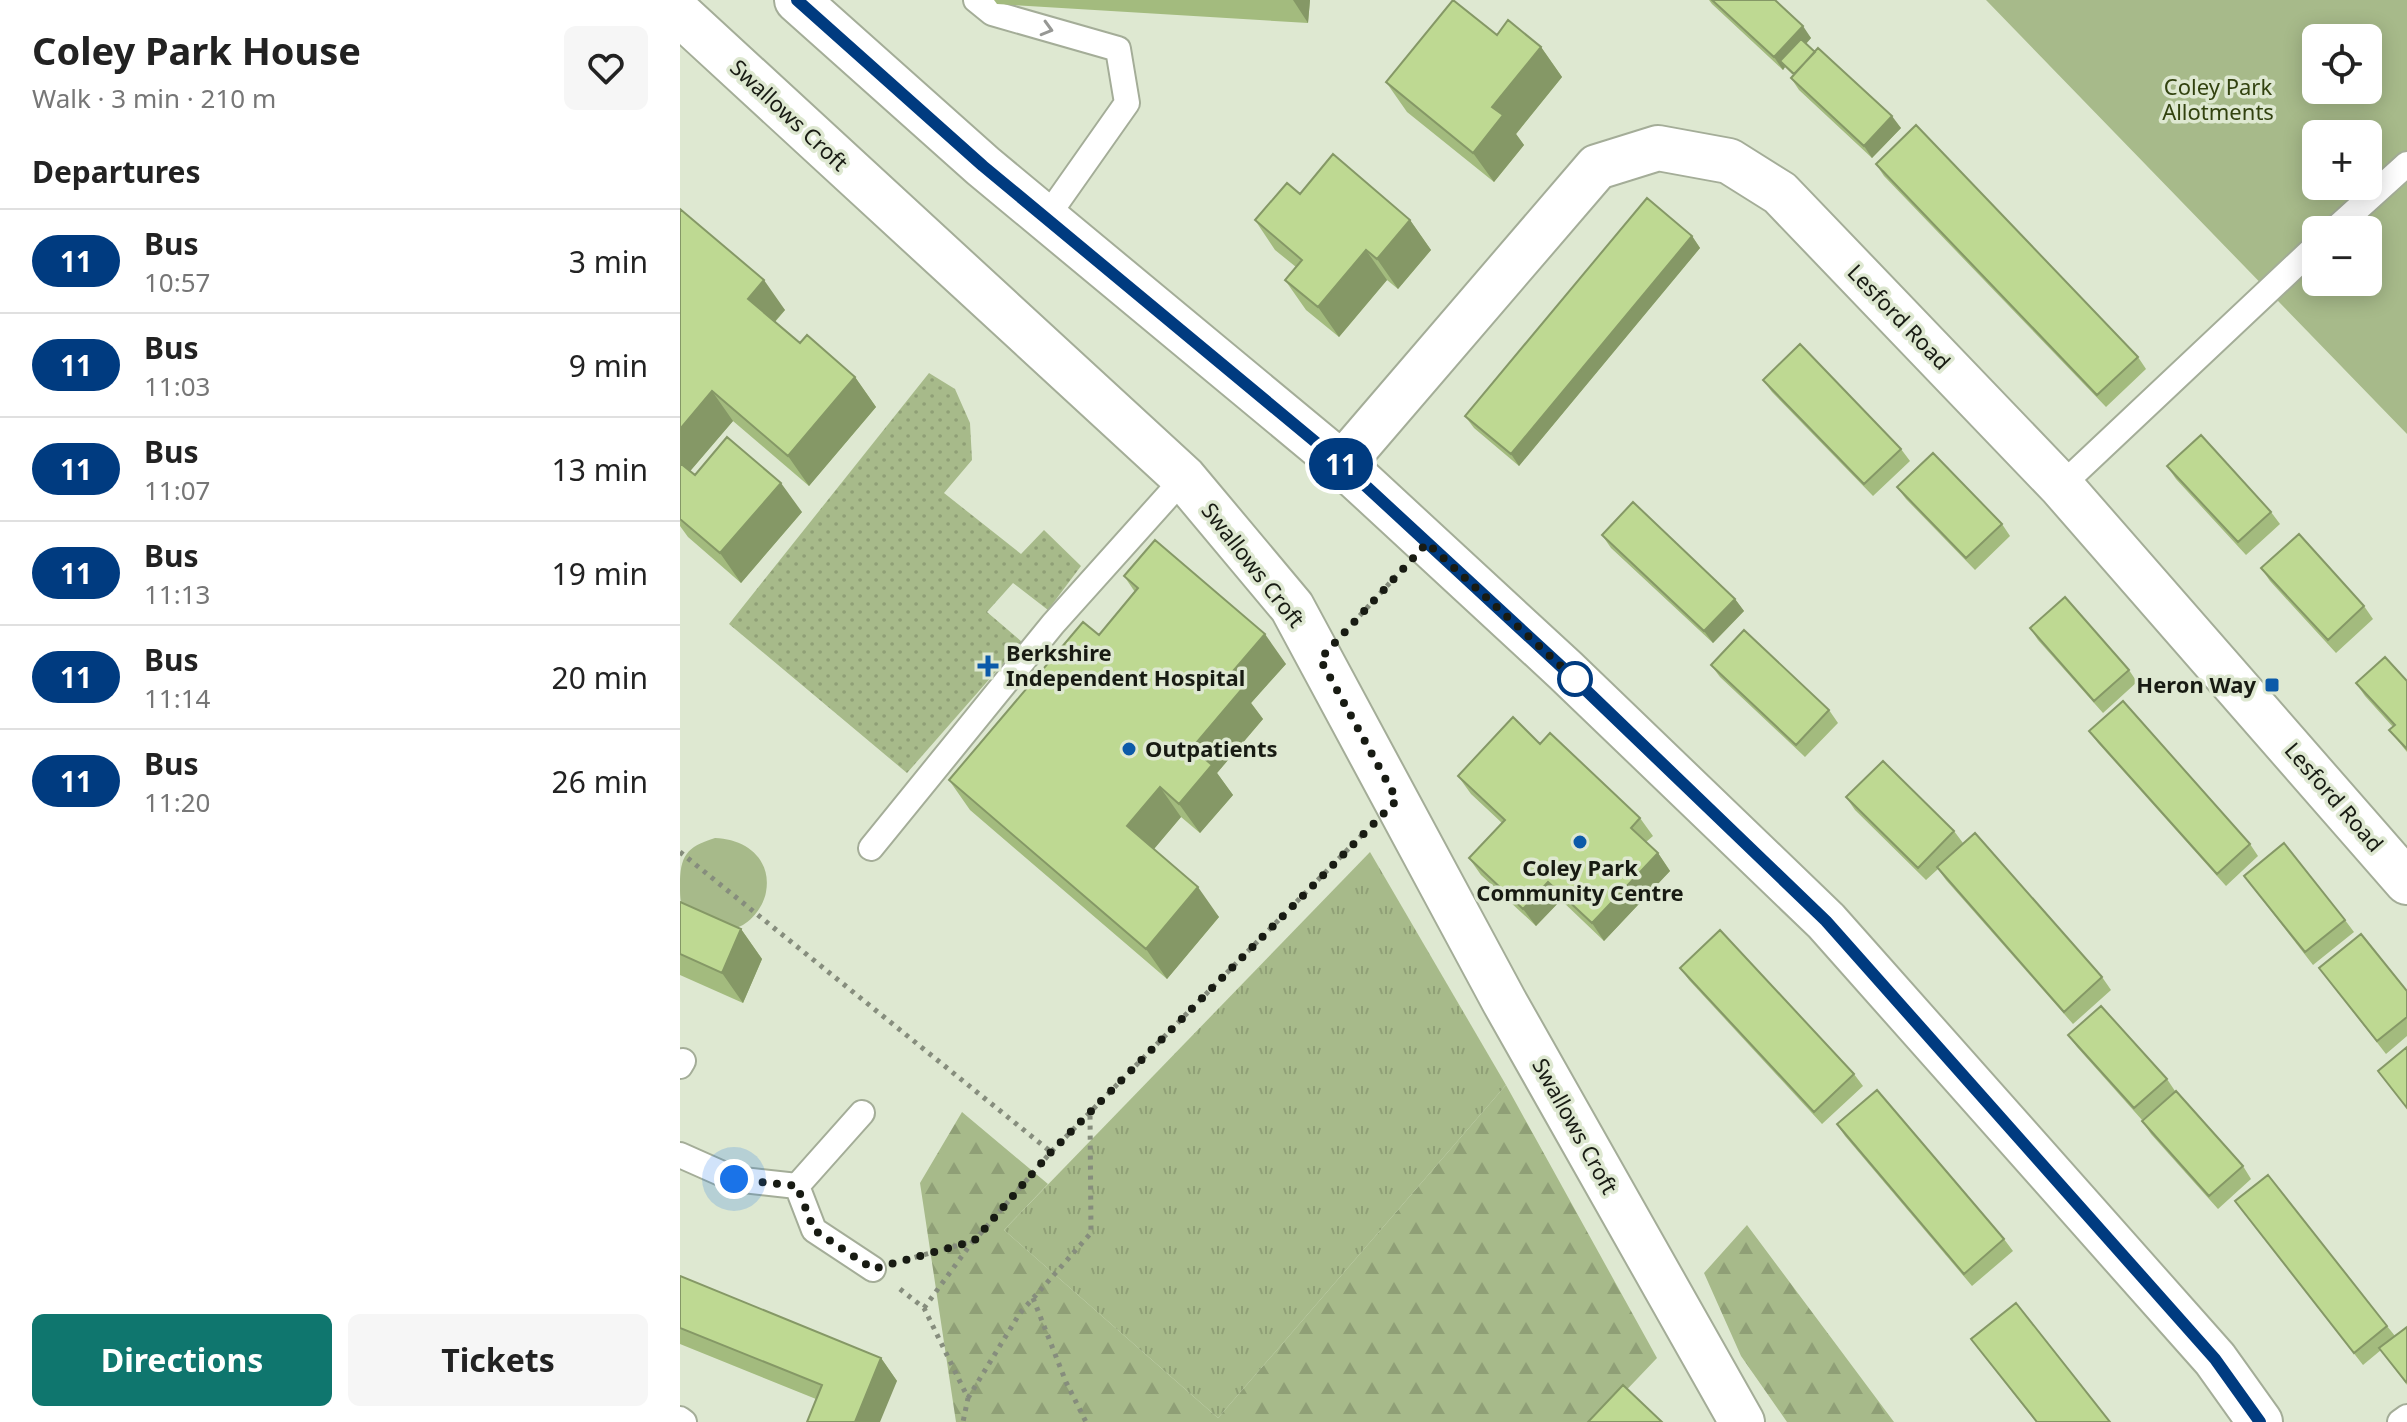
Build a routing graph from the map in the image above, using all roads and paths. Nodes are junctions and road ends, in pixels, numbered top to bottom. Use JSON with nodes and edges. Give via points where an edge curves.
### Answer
{"nodes":[{"id":1,"x":797,"y":0,"type":"edge"},
{"id":2,"x":976,"y":0,"type":"edge"},
{"id":3,"x":680,"y":14,"type":"edge"},
{"id":4,"x":2407,"y":164,"type":"edge"},
{"id":5,"x":2349,"y":216,"type":"edge"},
{"id":6,"x":1046,"y":218,"type":"junction"},
{"id":7,"x":2302,"y":259,"type":"edge"},
{"id":8,"x":1342,"y":464,"type":"junction"},
{"id":9,"x":1184,"y":478,"type":"junction"},
{"id":10,"x":2061,"y":486,"type":"junction"},
{"id":11,"x":1427,"y":543,"type":"junction"},
{"id":12,"x":1320,"y":659,"type":"junction"},
{"id":13,"x":1397,"y":800,"type":"junction"},
{"id":14,"x":871,"y":848,"type":"dead end"},
{"id":15,"x":680,"y":852,"type":"edge"},
{"id":16,"x":2402,"y":866,"type":"edge"},
{"id":17,"x":1090,"y":1112,"type":"junction"},
{"id":18,"x":862,"y":1113,"type":"dead end"},
{"id":19,"x":1051,"y":1152,"type":"junction"},
{"id":20,"x":680,"y":1155,"type":"edge"},
{"id":21,"x":797,"y":1186,"type":"junction"},
{"id":22,"x":974,"y":1241,"type":"junction"},
{"id":23,"x":873,"y":1269,"type":"junction"},
{"id":24,"x":1033,"y":1298,"type":"junction"},
{"id":25,"x":924,"y":1308,"type":"junction"},
{"id":26,"x":968,"y":1398,"type":"junction"},
{"id":27,"x":2407,"y":1417,"type":"edge"},
{"id":28,"x":963,"y":1422,"type":"edge"},
{"id":29,"x":1086,"y":1422,"type":"edge"},
{"id":30,"x":1742,"y":1422,"type":"edge"},
{"id":31,"x":2260,"y":1422,"type":"edge"},
{"id":32,"x":2400,"y":1422,"type":"edge"}],
"edges":[{"from":1,"to":6,"type":"street"},
{"from":2,"to":6,"type":"lane","one_way":true,"via":[[992,13],[1118,49],[1127,103]]},
{"from":3,"to":9,"type":"street","name":"Swallows Croft"},
{"from":4,"to":5,"type":"lane"},
{"from":6,"to":8,"type":"street"},
{"from":7,"to":10,"type":"lane"},
{"from":8,"to":10,"type":"street","name":"Lesford Road","via":[[1597,167],[1658,148],[1729,161],[1780,193]]},
{"from":8,"to":11,"type":"street"},
{"from":9,"to":12,"type":"street","name":"Swallows Croft","via":[[1292,607]]},
{"from":9,"to":14,"type":"lane","via":[[1053,624]]},
{"from":10,"to":16,"type":"street","name":"Lesford Road"},
{"from":11,"to":12,"type":"path"},
{"from":11,"to":31,"type":"street","via":[[1826,921],[2215,1359]]},
{"from":12,"to":13,"type":"street","name":"Swallows Croft"},
{"from":13,"to":17,"type":"path"},
{"from":13,"to":30,"type":"street","name":"Swallows Croft"},
{"from":15,"to":19,"type":"path"},
{"from":17,"to":19,"type":"path"},
{"from":17,"to":24,"type":"path","via":[[1091,1233]]},
{"from":18,"to":21,"type":"lane"},
{"from":19,"to":22,"type":"path"},
{"from":20,"to":21,"type":"lane","via":[[734,1179]]},
{"from":21,"to":23,"type":"lane","via":[[814,1230]]},
{"from":22,"to":23,"type":"path"},
{"from":22,"to":25,"type":"path"},
{"from":23,"to":25,"type":"path"},
{"from":24,"to":26,"type":"path"},
{"from":24,"to":29,"type":"path"},
{"from":25,"to":26,"type":"path"},
{"from":26,"to":28,"type":"path"},
{"from":27,"to":32,"type":"lane"}]}
